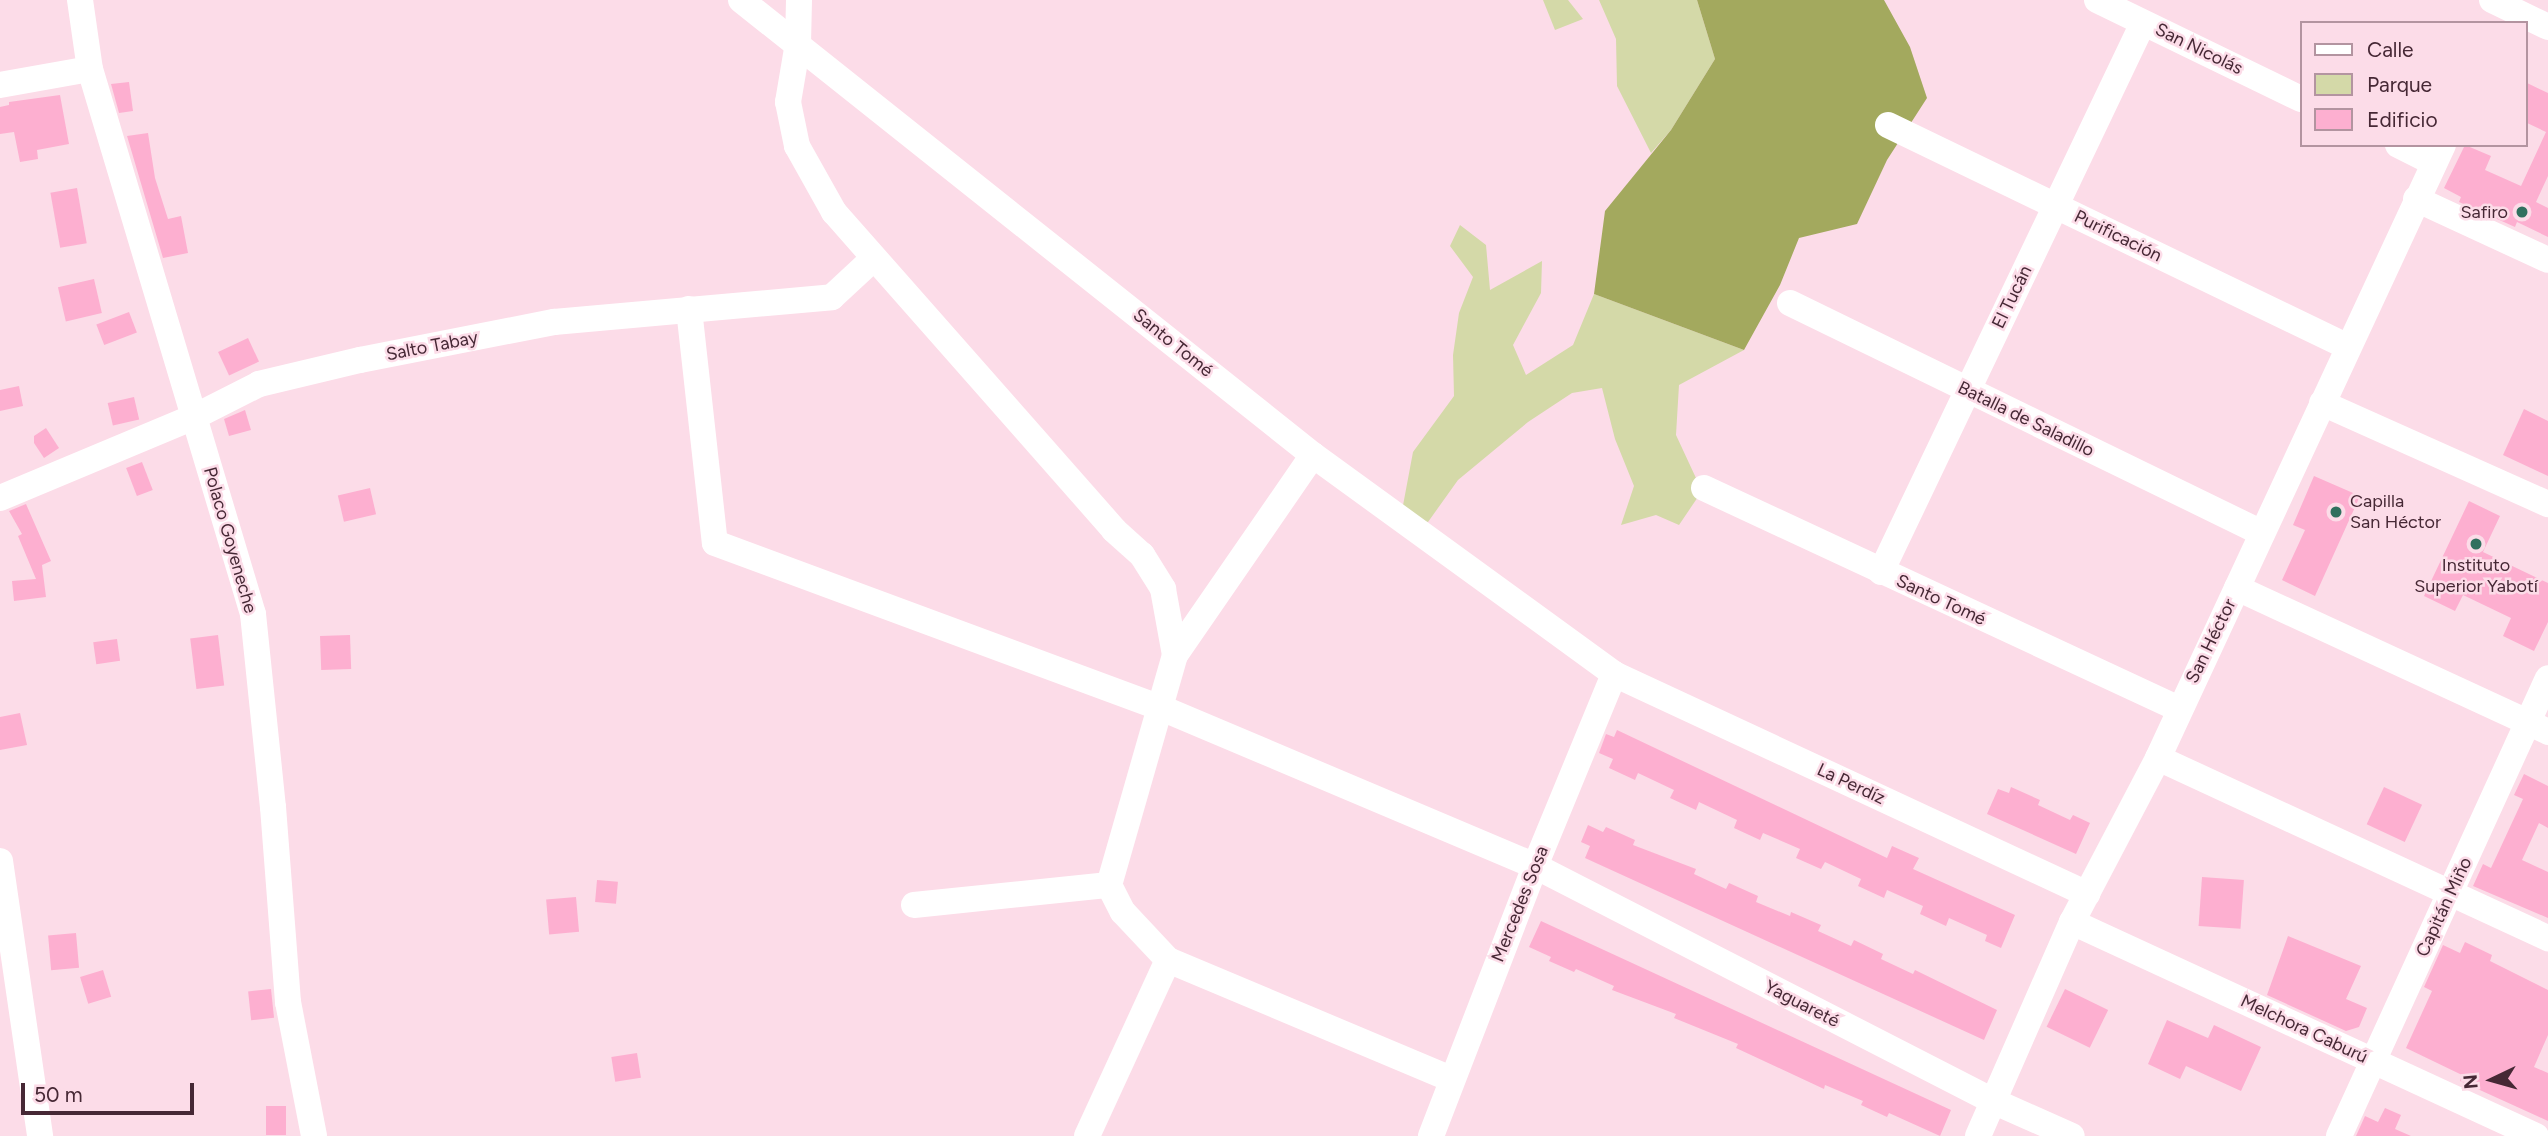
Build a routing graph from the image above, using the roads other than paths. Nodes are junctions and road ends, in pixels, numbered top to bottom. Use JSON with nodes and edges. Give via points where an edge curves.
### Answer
{"nodes":[{"id":1,"x":80,"y":0,"type":"edge"},
{"id":2,"x":741,"y":0,"type":"edge"},
{"id":3,"x":799,"y":0,"type":"edge"},
{"id":4,"x":2096,"y":0,"type":"edge"},
{"id":5,"x":2505,"y":8,"type":"edge"},
{"id":6,"x":2143,"y":23,"type":"junction"},
{"id":7,"x":2548,"y":27,"type":"edge"},
{"id":8,"x":798,"y":43,"type":"junction"},
{"id":9,"x":90,"y":69,"type":"junction"},
{"id":10,"x":0,"y":85,"type":"edge"},
{"id":11,"x":2300,"y":99,"type":"edge"},
{"id":12,"x":1888,"y":125,"type":"dead end"},
{"id":13,"x":2407,"y":147,"type":"edge"},
{"id":14,"x":2439,"y":154,"type":"edge"},
{"id":15,"x":2416,"y":200,"type":"junction"},
{"id":16,"x":2056,"y":206,"type":"junction"},
{"id":17,"x":874,"y":258,"type":"junction"},
{"id":18,"x":2548,"y":260,"type":"edge"},
{"id":19,"x":1790,"y":303,"type":"dead end"},
{"id":20,"x":689,"y":309,"type":"junction"},
{"id":21,"x":2348,"y":347,"type":"junction"},
{"id":22,"x":1968,"y":391,"type":"junction"},
{"id":23,"x":2322,"y":403,"type":"junction"},
{"id":24,"x":194,"y":418,"type":"junction"},
{"id":25,"x":1313,"y":455,"type":"junction"},
{"id":26,"x":1704,"y":488,"type":"dead end"},
{"id":27,"x":0,"y":498,"type":"edge"},
{"id":28,"x":2548,"y":504,"type":"edge"},
{"id":29,"x":2262,"y":533,"type":"junction"},
{"id":30,"x":1881,"y":572,"type":"junction"},
{"id":31,"x":2237,"y":588,"type":"junction"},
{"id":32,"x":1175,"y":655,"type":"junction"},
{"id":33,"x":1614,"y":674,"type":"junction"},
{"id":34,"x":2548,"y":678,"type":"edge"},
{"id":35,"x":1159,"y":707,"type":"junction"},
{"id":36,"x":2179,"y":709,"type":"junction"},
{"id":37,"x":2538,"y":727,"type":"edge"},
{"id":38,"x":2158,"y":758,"type":"junction"},
{"id":39,"x":0,"y":861,"type":"edge"},
{"id":40,"x":1535,"y":866,"type":"junction"},
{"id":41,"x":1109,"y":885,"type":"junction"},
{"id":42,"x":2450,"y":893,"type":"junction"},
{"id":43,"x":2087,"y":894,"type":"junction"},
{"id":44,"x":914,"y":905,"type":"dead end"},
{"id":45,"x":2072,"y":922,"type":"junction"},
{"id":46,"x":2548,"y":938,"type":"edge"},
{"id":47,"x":1168,"y":960,"type":"junction"},
{"id":48,"x":2374,"y":1060,"type":"junction"},
{"id":49,"x":1451,"y":1079,"type":"junction"},
{"id":50,"x":1993,"y":1101,"type":"junction"},
{"id":51,"x":40,"y":1136,"type":"edge"},
{"id":52,"x":314,"y":1136,"type":"edge"},
{"id":53,"x":1087,"y":1136,"type":"edge"},
{"id":54,"x":1431,"y":1136,"type":"edge"},
{"id":55,"x":1978,"y":1136,"type":"edge"},
{"id":56,"x":2072,"y":1136,"type":"edge"},
{"id":57,"x":2339,"y":1136,"type":"edge"},
{"id":58,"x":2536,"y":1136,"type":"edge"}],
"edges":[{"from":1,"to":9,"type":"street","name":"Polaco Goyeneche"},
{"from":2,"to":8,"type":"street","name":"Santo Tomé"},
{"from":3,"to":8,"type":"street"},
{"from":4,"to":6,"type":"street","name":"San Nicolás"},
{"from":5,"to":7,"type":"street"},
{"from":6,"to":11,"type":"street","name":"San Nicolás"},
{"from":6,"to":16,"type":"street","name":"El Tucán"},
{"from":8,"to":17,"type":"street","via":[[788,102],[797,146],[834,212]]},
{"from":8,"to":25,"type":"street","name":"Santo Tomé"},
{"from":9,"to":10,"type":"street"},
{"from":9,"to":24,"type":"street","name":"Polaco Goyeneche"},
{"from":12,"to":16,"type":"street","name":"Purificación"},
{"from":13,"to":14,"type":"street"},
{"from":14,"to":15,"type":"street","name":"San Héctor"},
{"from":15,"to":18,"type":"street"},
{"from":15,"to":21,"type":"street","name":"San Héctor"},
{"from":16,"to":21,"type":"street","name":"Purificación"},
{"from":16,"to":22,"type":"street","name":"El Tucán"},
{"from":17,"to":20,"type":"street","name":"Salto Tabay","via":[[832,297]]},
{"from":17,"to":32,"type":"street","via":[[1114,530],[1142,555],[1163,589]]},
{"from":19,"to":22,"type":"street","name":"Batalla de Saladillo"},
{"from":20,"to":24,"type":"street","name":"Salto Tabay","via":[[554,322],[360,360],[259,384]]},
{"from":20,"to":35,"type":"street","name":"Yaguareté","via":[[715,543]]},
{"from":21,"to":23,"type":"street","name":"San Héctor"},
{"from":22,"to":29,"type":"street","name":"Batalla de Saladillo"},
{"from":22,"to":30,"type":"street","name":"El Tucán"},
{"from":23,"to":28,"type":"street"},
{"from":23,"to":29,"type":"street","name":"San Héctor"},
{"from":24,"to":27,"type":"street","name":"Salto Tabay"},
{"from":24,"to":52,"type":"street","name":"Polaco Goyeneche","via":[[253,614],[289,1002]]},
{"from":25,"to":32,"type":"street"},
{"from":25,"to":33,"type":"street","name":"Santo Tomé"},
{"from":26,"to":30,"type":"street","name":"Santo Tomé"},
{"from":29,"to":31,"type":"street","name":"San Héctor"},
{"from":30,"to":36,"type":"street","name":"Santo Tomé"},
{"from":31,"to":36,"type":"street","name":"San Héctor"},
{"from":31,"to":37,"type":"street"},
{"from":32,"to":35,"type":"street"},
{"from":33,"to":40,"type":"street","name":"Mercedes Sosa"},
{"from":33,"to":43,"type":"street","name":"La Perdíz"},
{"from":34,"to":37,"type":"street","name":"Capitán Miño"},
{"from":35,"to":40,"type":"street","name":"Yaguareté"},
{"from":35,"to":41,"type":"street"},
{"from":36,"to":38,"type":"street","name":"San Héctor"},
{"from":37,"to":42,"type":"street","name":"Capitán Miño"},
{"from":38,"to":42,"type":"street"},
{"from":38,"to":43,"type":"street","name":"San Héctor"},
{"from":39,"to":51,"type":"street"},
{"from":40,"to":49,"type":"street","name":"Mercedes Sosa"},
{"from":40,"to":50,"type":"street","name":"Yaguareté"},
{"from":41,"to":44,"type":"street"},
{"from":41,"to":47,"type":"street","via":[[1122,912]]},
{"from":42,"to":46,"type":"street"},
{"from":42,"to":48,"type":"street","name":"Capitán Miño"},
{"from":43,"to":45,"type":"street","name":"San Héctor"},
{"from":45,"to":48,"type":"street","name":"Melchora Caburú"},
{"from":45,"to":50,"type":"street","name":"San Héctor"},
{"from":47,"to":49,"type":"street"},
{"from":47,"to":53,"type":"street"},
{"from":48,"to":57,"type":"street","name":"Capitán Miño"},
{"from":48,"to":58,"type":"street","name":"Melchora Caburú"},
{"from":49,"to":54,"type":"street","name":"Mercedes Sosa"},
{"from":50,"to":55,"type":"street","name":"San Héctor"},
{"from":50,"to":56,"type":"street","name":"Yaguareté"}]}
